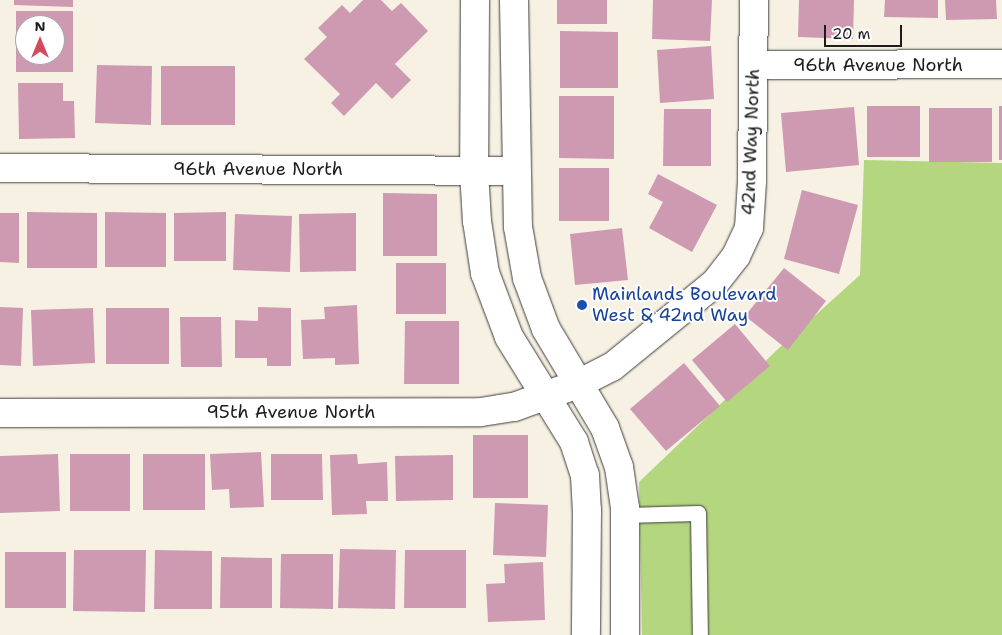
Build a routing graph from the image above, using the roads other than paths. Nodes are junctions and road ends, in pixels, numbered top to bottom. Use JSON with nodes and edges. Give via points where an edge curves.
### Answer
{"nodes":[{"id":1,"x":475,"y":0,"type":"edge"},
{"id":2,"x":514,"y":0,"type":"edge"},
{"id":3,"x":754,"y":0,"type":"edge"},
{"id":4,"x":1002,"y":64,"type":"edge"},
{"id":5,"x":754,"y":65,"type":"junction"},
{"id":6,"x":0,"y":168,"type":"edge"},
{"id":7,"x":474,"y":171,"type":"junction"},
{"id":8,"x":516,"y":171,"type":"junction"},
{"id":9,"x":578,"y":384,"type":"junction"},
{"id":10,"x":545,"y":396,"type":"junction"},
{"id":11,"x":0,"y":413,"type":"edge"},
{"id":12,"x":625,"y":515,"type":"junction"},
{"id":13,"x":586,"y":635,"type":"edge"},
{"id":14,"x":625,"y":635,"type":"edge"},
{"id":15,"x":700,"y":635,"type":"edge"}],
"edges":[{"from":1,"to":7,"type":"street"},
{"from":2,"to":8,"type":"street"},
{"from":3,"to":5,"type":"street","name":"42nd Way North"},
{"from":4,"to":5,"type":"street","name":"96th Avenue North"},
{"from":5,"to":9,"type":"street","name":"42nd Way North","via":[[749,228],[736,256],[715,283],[612,367]]},
{"from":6,"to":7,"type":"street","name":"96th Avenue North"},
{"from":7,"to":8,"type":"street","name":"96th Avenue North"},
{"from":7,"to":10,"type":"street","via":[[485,273],[509,337]]},
{"from":8,"to":9,"type":"street","via":[[518,227],[527,278],[546,328]]},
{"from":9,"to":10,"type":"street","name":"95th Avenue North"},
{"from":9,"to":12,"type":"street","via":[[605,428],[619,467]]},
{"from":10,"to":11,"type":"street","name":"95th Avenue North","via":[[514,407],[481,412]]},
{"from":10,"to":13,"type":"street","via":[[574,442],[584,475],[587,510]]},
{"from":12,"to":14,"type":"street"},
{"from":12,"to":15,"type":"lane","via":[[698,513]]}]}
